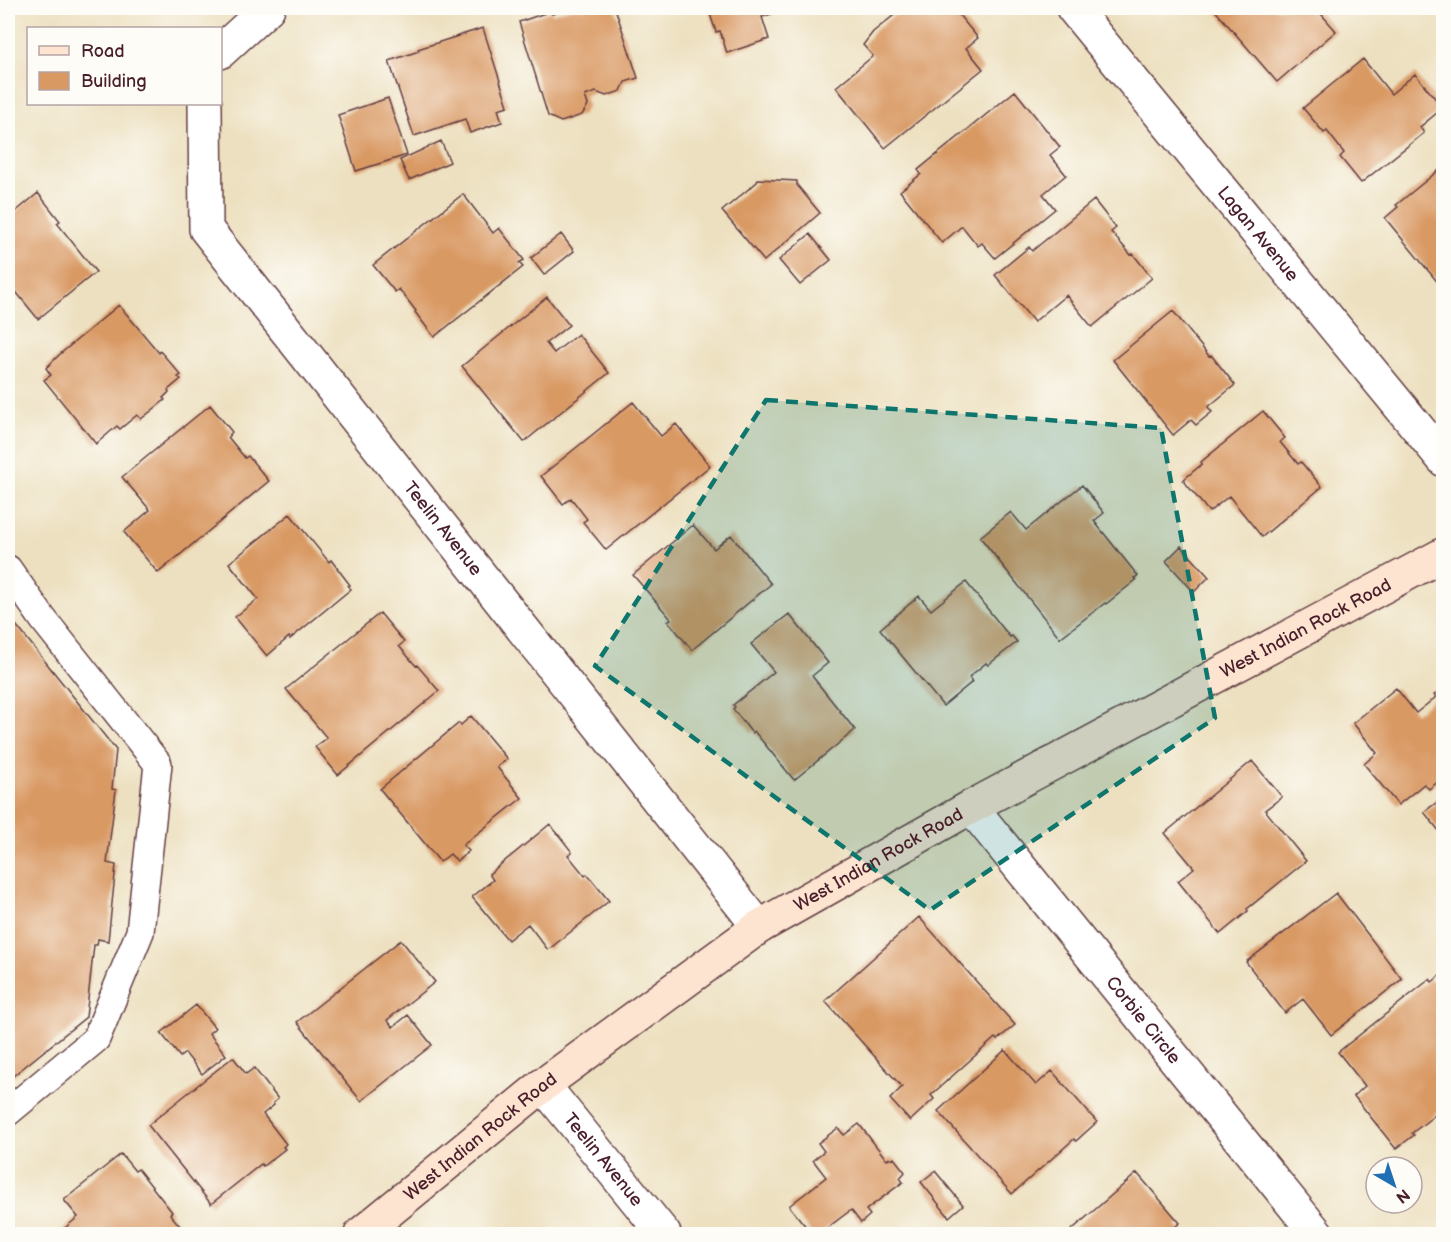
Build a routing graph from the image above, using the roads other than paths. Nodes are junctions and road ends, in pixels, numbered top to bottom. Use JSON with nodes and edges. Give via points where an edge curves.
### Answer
{"nodes":[{"id":1,"x":268,"y":8,"type":"edge"},
{"id":2,"x":1073,"y":8,"type":"edge"},
{"id":3,"x":222,"y":50,"type":"edge"},
{"id":4,"x":205,"y":105,"type":"edge"},
{"id":5,"x":1443,"y":460,"type":"edge"},
{"id":6,"x":1443,"y":554,"type":"edge"},
{"id":7,"x":8,"y":569,"type":"edge"},
{"id":8,"x":971,"y":807,"type":"junction"},
{"id":9,"x":759,"y":927,"type":"junction"},
{"id":10,"x":543,"y":1085,"type":"junction"},
{"id":11,"x":8,"y":1112,"type":"edge"},
{"id":12,"x":361,"y":1234,"type":"edge"},
{"id":13,"x":664,"y":1234,"type":"edge"},
{"id":14,"x":1317,"y":1234,"type":"edge"}],
"edges":[{"from":1,"to":3,"type":"street"},
{"from":2,"to":5,"type":"street","name":"Lagan Avenue"},
{"from":4,"to":9,"type":"street","name":"Teelin Avenue","via":[[206,229]]},
{"from":6,"to":8,"type":"street","name":"West Indian Rock Road"},
{"from":7,"to":11,"type":"lane","via":[[42,619],[158,764],[140,932],[96,1039]]},
{"from":8,"to":9,"type":"street","name":"West Indian Rock Road"},
{"from":8,"to":14,"type":"street","name":"Corbie Circle"},
{"from":9,"to":10,"type":"street","name":"West Indian Rock Road"},
{"from":10,"to":12,"type":"street","name":"West Indian Rock Road"},
{"from":10,"to":13,"type":"street","name":"Teelin Avenue"}]}
